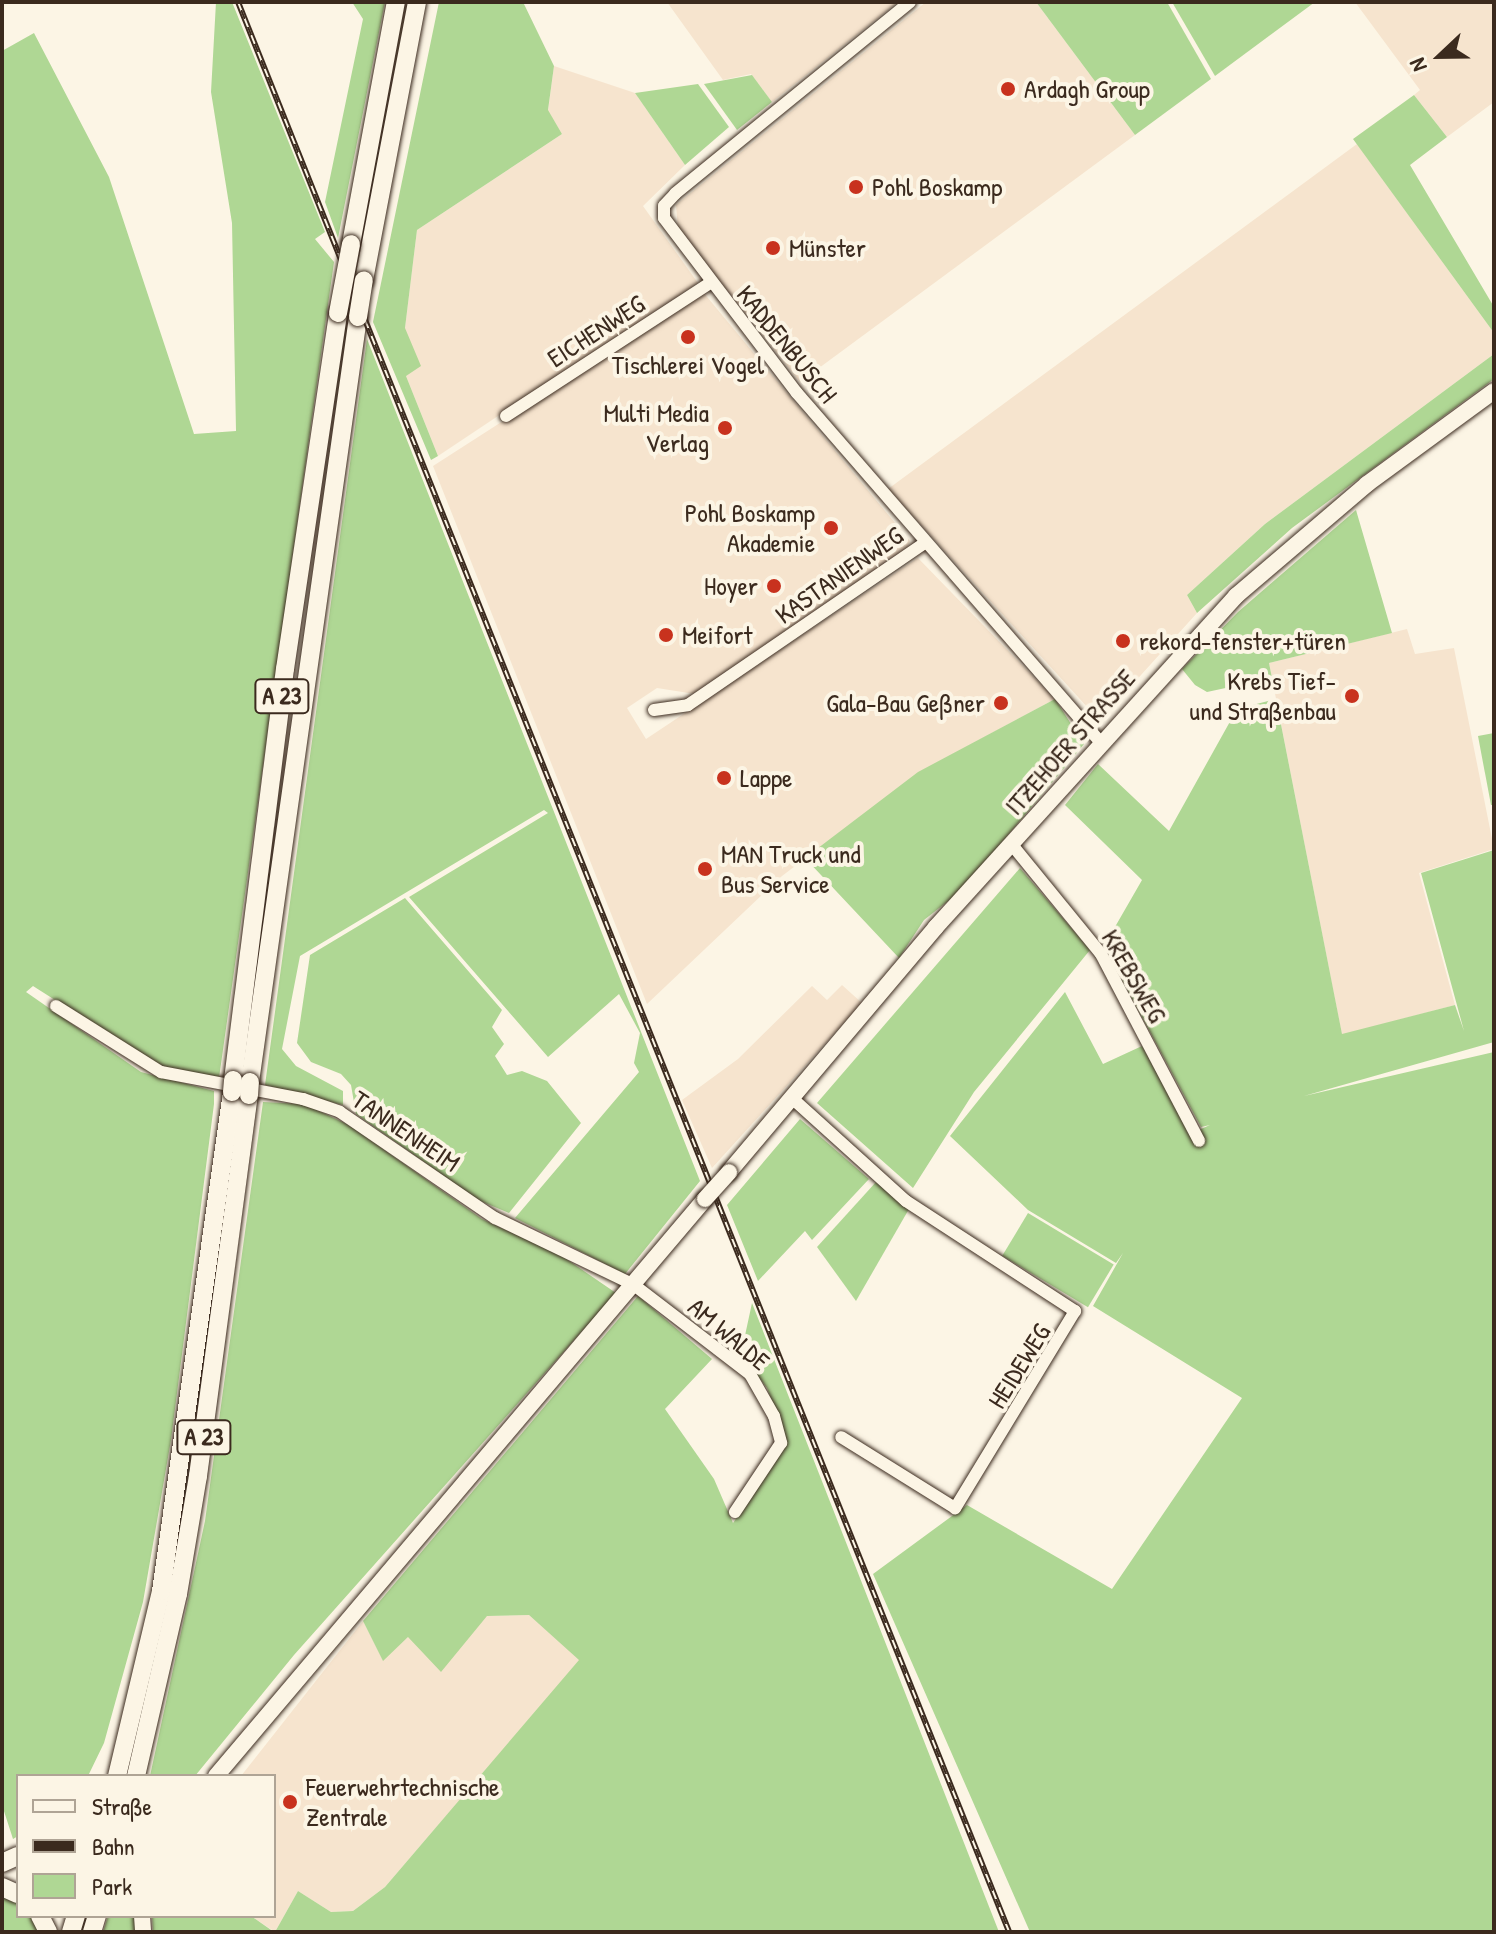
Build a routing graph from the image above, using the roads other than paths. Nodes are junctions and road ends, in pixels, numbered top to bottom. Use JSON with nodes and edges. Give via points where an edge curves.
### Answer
{"nodes":[{"id":1,"x":396,"y":2,"type":"edge"},
{"id":2,"x":417,"y":2,"type":"edge"},
{"id":3,"x":910,"y":2,"type":"edge"},
{"id":4,"x":710,"y":283,"type":"junction"},
{"id":5,"x":1494,"y":391,"type":"edge"},
{"id":6,"x":506,"y":416,"type":"dead end"},
{"id":7,"x":925,"y":543,"type":"junction"},
{"id":8,"x":654,"y":710,"type":"dead end"},
{"id":9,"x":1100,"y":742,"type":"junction"},
{"id":10,"x":1013,"y":846,"type":"junction"},
{"id":11,"x":56,"y":1006,"type":"dead end"},
{"id":12,"x":241,"y":1087,"type":"junction"},
{"id":13,"x":793,"y":1099,"type":"junction"},
{"id":14,"x":1199,"y":1141,"type":"dead end"},
{"id":15,"x":634,"y":1285,"type":"junction"},
{"id":16,"x":841,"y":1437,"type":"dead end"},
{"id":17,"x":735,"y":1512,"type":"dead end"},
{"id":18,"x":131,"y":1724,"type":"junction"},
{"id":19,"x":105,"y":1774,"type":"edge"},
{"id":20,"x":118,"y":1774,"type":"edge"},
{"id":21,"x":136,"y":1774,"type":"edge"},
{"id":22,"x":218,"y":1774,"type":"edge"}],
"edges":[{"from":1,"to":12,"type":"highway","number":"A 23","bridge":true,"via":[[338,313],[285,669]]},
{"from":2,"to":12,"type":"highway","number":"A 23","bridge":true,"via":[[364,280]]},
{"from":3,"to":4,"type":"street","name":"KADDENBUSCH","via":[[667,201],[664,218]]},
{"from":4,"to":6,"type":"street","name":"EICHENWEG"},
{"from":4,"to":7,"type":"street","name":"KADDENBUSCH"},
{"from":5,"to":9,"type":"main road","name":"ITZEHOER STRASSE","via":[[1300,537],[1166,667]]},
{"from":7,"to":8,"type":"street","name":"KASTANIENWEG","via":[[688,705]]},
{"from":7,"to":9,"type":"street","name":"KADDENBUSCH"},
{"from":9,"to":10,"type":"main road","name":"ITZEHOER STRASSE"},
{"from":10,"to":13,"type":"main road","name":"ITZEHOER STRASSE","via":[[936,927]]},
{"from":10,"to":14,"type":"street","name":"KREBSWEG","via":[[1101,954]]},
{"from":11,"to":15,"type":"street","name":"TANNENHEIM","via":[[161,1072],[303,1099],[340,1112],[495,1218]]},
{"from":12,"to":18,"type":"highway","number":"A 23","via":[[181,1473]]},
{"from":12,"to":21,"type":"highway","number":"A 23","via":[[196,1491]]},
{"from":13,"to":15,"type":"main road","name":"ITZEHOER STRASSE","bridge":true},
{"from":13,"to":16,"type":"street","name":"HEIDEWEG","via":[[906,1201],[1075,1311],[955,1508]]},
{"from":15,"to":17,"type":"street","name":"AM WALDE","via":[[750,1374],[774,1416],[781,1443]]},
{"from":15,"to":22,"type":"main road","name":"ITZEHOER STRASSE"},
{"from":18,"to":19,"type":"highway"},
{"from":18,"to":20,"type":"highway","number":"A 23"}]}
